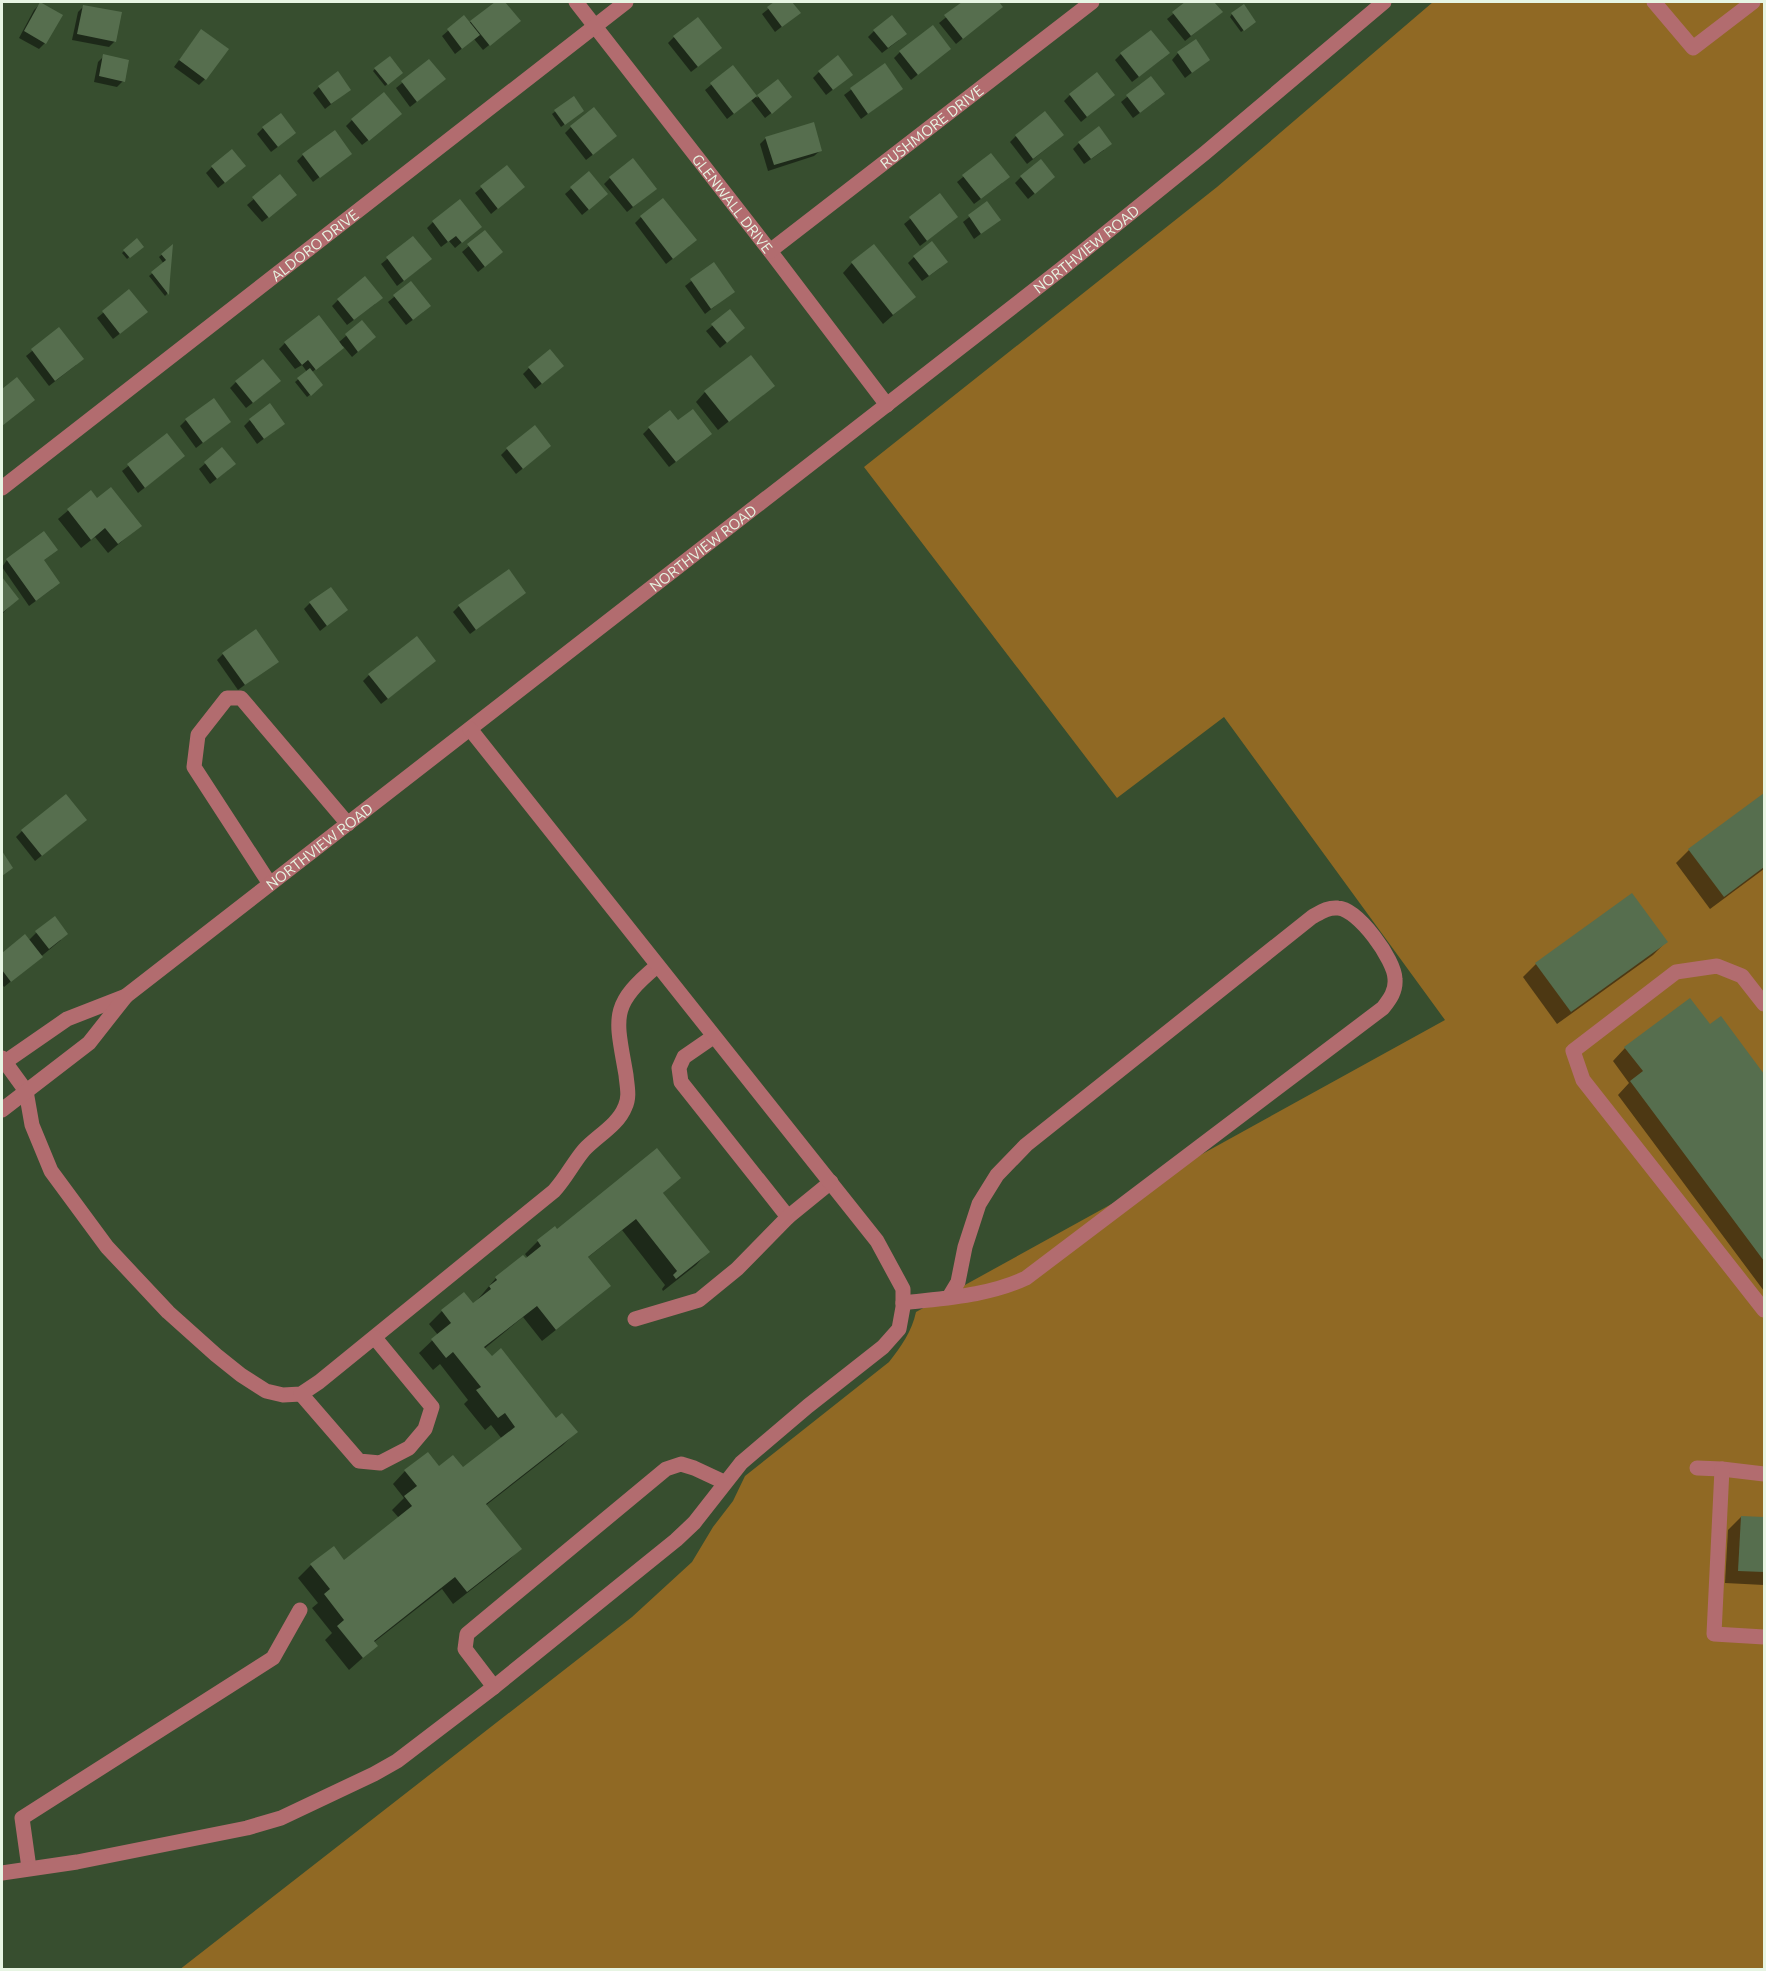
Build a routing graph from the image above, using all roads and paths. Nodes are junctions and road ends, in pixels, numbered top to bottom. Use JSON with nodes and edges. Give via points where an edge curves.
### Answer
{"nodes":[{"id":1,"x":576,"y":2,"type":"edge"},
{"id":2,"x":626,"y":2,"type":"edge"},
{"id":3,"x":1092,"y":2,"type":"edge"},
{"id":4,"x":1384,"y":2,"type":"edge"},
{"id":5,"x":1654,"y":2,"type":"edge"},
{"id":6,"x":1753,"y":2,"type":"edge"},
{"id":7,"x":595,"y":25,"type":"junction"},
{"id":8,"x":770,"y":251,"type":"junction"},
{"id":9,"x":887,"y":405,"type":"junction"},
{"id":10,"x":2,"y":488,"type":"edge"},
{"id":11,"x":470,"y":729,"type":"junction"},
{"id":12,"x":348,"y":824,"type":"junction"},
{"id":13,"x":270,"y":884,"type":"junction"},
{"id":14,"x":657,"y":966,"type":"junction"},
{"id":15,"x":126,"y":996,"type":"junction"},
{"id":16,"x":1764,"y":1004,"type":"edge"},
{"id":17,"x":712,"y":1037,"type":"junction"},
{"id":18,"x":3,"y":1061,"type":"edge"},
{"id":19,"x":26,"y":1091,"type":"junction"},
{"id":20,"x":2,"y":1110,"type":"edge"},
{"id":21,"x":831,"y":1182,"type":"junction"},
{"id":22,"x":788,"y":1217,"type":"junction"},
{"id":23,"x":949,"y":1297,"type":"junction"},
{"id":24,"x":903,"y":1303,"type":"junction"},
{"id":25,"x":1764,"y":1311,"type":"edge"},
{"id":26,"x":635,"y":1318,"type":"dead end"},
{"id":27,"x":375,"y":1338,"type":"junction"},
{"id":28,"x":301,"y":1394,"type":"junction"},
{"id":29,"x":1697,"y":1468,"type":"dead end"},
{"id":30,"x":1722,"y":1469,"type":"junction"},
{"id":31,"x":1764,"y":1474,"type":"edge"},
{"id":32,"x":724,"y":1482,"type":"junction"},
{"id":33,"x":300,"y":1610,"type":"dead end"},
{"id":34,"x":1764,"y":1637,"type":"edge"},
{"id":35,"x":494,"y":1687,"type":"junction"},
{"id":36,"x":28,"y":1868,"type":"junction"},
{"id":37,"x":2,"y":1873,"type":"edge"}],
"edges":[{"from":1,"to":7,"type":"street","name":"GLENWALL DRIVE"},
{"from":2,"to":7,"type":"street","name":"ALDORO DRIVE"},
{"from":3,"to":8,"type":"street","name":"RUSHMORE DRIVE"},
{"from":4,"to":9,"type":"street","name":"NORTHVIEW ROAD","via":[[1196,161]]},
{"from":5,"to":6,"type":"street","via":[[1693,48]]},
{"from":7,"to":8,"type":"street","name":"GLENWALL DRIVE"},
{"from":7,"to":10,"type":"street","name":"ALDORO DRIVE"},
{"from":8,"to":9,"type":"street","name":"GLENWALL DRIVE"},
{"from":9,"to":11,"type":"street","name":"NORTHVIEW ROAD"},
{"from":11,"to":12,"type":"street","name":"NORTHVIEW ROAD"},
{"from":11,"to":14,"type":"street"},
{"from":12,"to":13,"type":"street","name":"NORTHVIEW ROAD"},
{"from":12,"to":13,"type":"street","via":[[241,698],[227,698],[198,735],[194,767]]},
{"from":13,"to":15,"type":"street","name":"NORTHVIEW ROAD"},
{"from":14,"to":17,"type":"street"},
{"from":14,"to":27,"type":"street","via":[[638,982],[622,1004],[619,1033],[628,1094],[619,1117],[582,1153],[554,1191]]},
{"from":15,"to":18,"type":"street","name":"NORTHVIEW ROAD","via":[[67,1018]]},
{"from":15,"to":19,"type":"street","via":[[89,1043]]},
{"from":16,"to":25,"type":"street","via":[[1742,976],[1717,966],[1676,972],[1573,1051],[1582,1080]]},
{"from":17,"to":21,"type":"street"},
{"from":17,"to":22,"type":"street","via":[[684,1058],[679,1068],[681,1082]]},
{"from":18,"to":19,"type":"street"},
{"from":19,"to":20,"type":"street"},
{"from":19,"to":28,"type":"street","via":[[32,1125],[51,1171],[107,1246],[168,1312],[216,1356],[266,1391]]},
{"from":21,"to":22,"type":"street"},
{"from":21,"to":24,"type":"street","via":[[881,1248],[903,1288]]},
{"from":22,"to":26,"type":"street","via":[[737,1269],[699,1300]]},
{"from":23,"to":23,"type":"street","via":[[999,1289],[1026,1278],[1383,1008],[1395,989],[1392,965],[1361,922],[1340,908],[1312,917],[1026,1145],[997,1175],[979,1204],[958,1282]]},
{"from":23,"to":24,"type":"street"},
{"from":24,"to":32,"type":"street","via":[[899,1329],[883,1347],[808,1406]]},
{"from":27,"to":28,"type":"street"},
{"from":27,"to":28,"type":"street","via":[[432,1407],[424,1429],[409,1448],[380,1463],[359,1461]]},
{"from":29,"to":30,"type":"street"},
{"from":30,"to":31,"type":"street"},
{"from":30,"to":34,"type":"street","via":[[1714,1634]]},
{"from":32,"to":35,"type":"street","via":[[694,1523],[676,1540]]},
{"from":32,"to":35,"type":"street","via":[[681,1464],[666,1468],[466,1634],[465,1649]]},
{"from":33,"to":36,"type":"street","via":[[273,1658],[22,1818]]},
{"from":35,"to":36,"type":"street","via":[[397,1761],[281,1818],[77,1862]]},
{"from":36,"to":37,"type":"street"}]}
